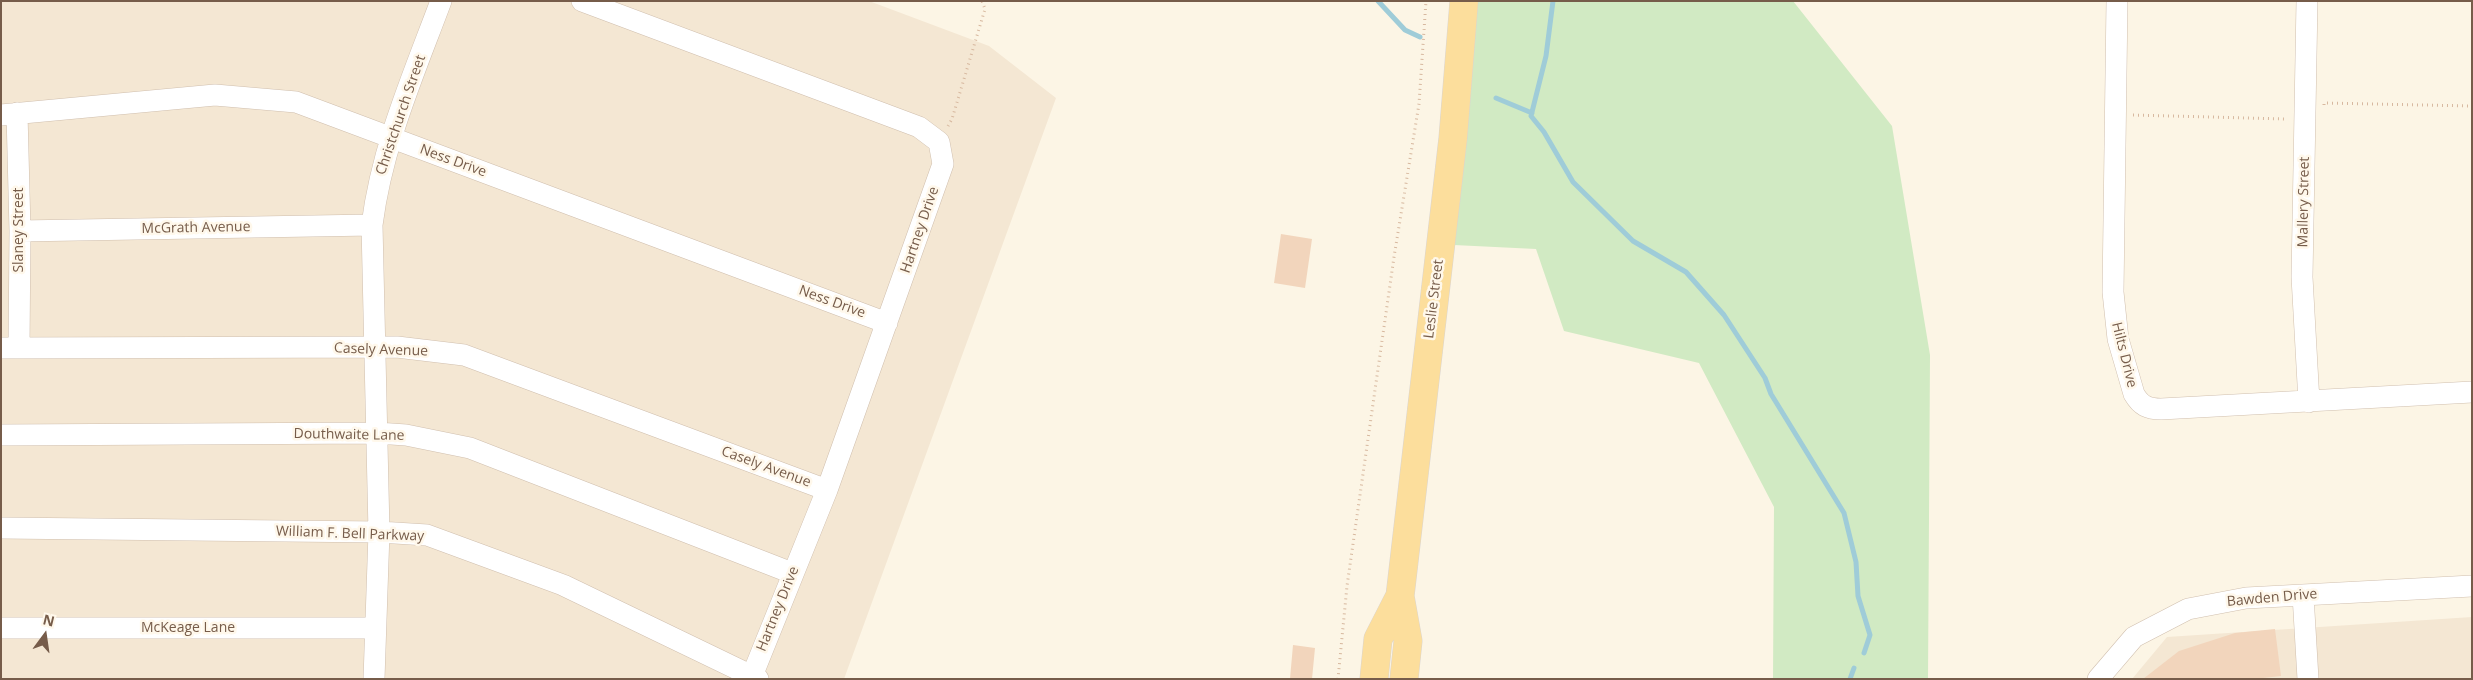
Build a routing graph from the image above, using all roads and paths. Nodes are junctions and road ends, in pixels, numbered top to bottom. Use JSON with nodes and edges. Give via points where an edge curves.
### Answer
{"nodes":[{"id":1,"x":441,"y":1,"type":"edge"},
{"id":2,"x":582,"y":1,"type":"edge"},
{"id":3,"x":982,"y":1,"type":"edge"},
{"id":4,"x":1426,"y":1,"type":"edge"},
{"id":5,"x":1464,"y":1,"type":"edge"},
{"id":6,"x":2117,"y":1,"type":"edge"},
{"id":7,"x":2307,"y":1,"type":"edge"},
{"id":8,"x":9,"y":114,"type":"edge"},
{"id":9,"x":390,"y":137,"type":"junction"},
{"id":10,"x":939,"y":142,"type":"junction"},
{"id":11,"x":372,"y":225,"type":"junction"},
{"id":12,"x":20,"y":232,"type":"junction"},
{"id":13,"x":887,"y":323,"type":"junction"},
{"id":14,"x":10,"y":348,"type":"edge"},
{"id":15,"x":376,"y":348,"type":"junction"},
{"id":16,"x":2472,"y":392,"type":"edge"},
{"id":17,"x":2309,"y":402,"type":"junction"},
{"id":18,"x":377,"y":433,"type":"junction"},
{"id":19,"x":1,"y":435,"type":"edge"},
{"id":20,"x":827,"y":490,"type":"junction"},
{"id":21,"x":1,"y":528,"type":"edge"},
{"id":22,"x":379,"y":532,"type":"junction"},
{"id":23,"x":792,"y":573,"type":"junction"},
{"id":24,"x":2472,"y":586,"type":"edge"},
{"id":25,"x":2302,"y":595,"type":"junction"},
{"id":26,"x":1400,"y":596,"type":"junction"},
{"id":27,"x":1,"y":628,"type":"edge"},
{"id":28,"x":376,"y":628,"type":"junction"},
{"id":29,"x":755,"y":677,"type":"edge"},
{"id":30,"x":374,"y":679,"type":"edge"},
{"id":31,"x":1338,"y":679,"type":"edge"},
{"id":32,"x":1374,"y":679,"type":"edge"},
{"id":33,"x":1404,"y":679,"type":"edge"},
{"id":34,"x":2098,"y":679,"type":"edge"},
{"id":35,"x":2308,"y":679,"type":"edge"}],
"edges":[{"from":1,"to":9,"type":"street","name":"Christchurch Street"},
{"from":2,"to":10,"type":"street","via":[[918,127]]},
{"from":3,"to":10,"type":"path","via":[[985,9],[952,119]]},
{"from":4,"to":31,"type":"path","via":[[1418,104],[1347,586]]},
{"from":5,"to":26,"type":"main road","name":"Leslie Street","via":[[1453,138]]},
{"from":6,"to":17,"type":"street","name":"Hilts Drive","via":[[2113,292],[2118,339],[2134,394],[2138,401],[2153,409]]},
{"from":7,"to":17,"type":"street","name":"Mallery Street","via":[[2302,277]]},
{"from":8,"to":9,"type":"street","name":"Ness Drive","via":[[215,95],[296,102]]},
{"from":8,"to":12,"type":"street","name":"Slaney Street"},
{"from":9,"to":11,"type":"street","name":"Christchurch Street","via":[[377,185]]},
{"from":9,"to":13,"type":"street","name":"Ness Drive"},
{"from":10,"to":13,"type":"street","name":"Hartney Drive","via":[[943,164]]},
{"from":11,"to":12,"type":"street","name":"McGrath Avenue"},
{"from":11,"to":15,"type":"street","name":"Christchurch Street"},
{"from":12,"to":14,"type":"street","name":"Slaney Street"},
{"from":13,"to":20,"type":"street","name":"Hartney Drive"},
{"from":14,"to":15,"type":"street","name":"Casely Avenue"},
{"from":15,"to":18,"type":"street","name":"Christchurch Street"},
{"from":15,"to":20,"type":"street","name":"Casely Avenue","via":[[397,347],[464,355]]},
{"from":16,"to":17,"type":"street","name":"Hilts Drive"},
{"from":18,"to":19,"type":"street","name":"Douthwaite Lane"},
{"from":18,"to":22,"type":"street","name":"Christchurch Street"},
{"from":18,"to":23,"type":"street","name":"Douthwaite Lane","via":[[406,435],[470,448]]},
{"from":20,"to":23,"type":"street","name":"Hartney Drive"},
{"from":21,"to":22,"type":"street","name":"William F. Bell Parkway"},
{"from":22,"to":28,"type":"street","name":"Christchurch Street"},
{"from":22,"to":29,"type":"street","name":"William F. Bell Parkway","via":[[427,535],[563,585]]},
{"from":23,"to":29,"type":"street","name":"Hartney Drive"},
{"from":24,"to":25,"type":"street","name":"Bawden Drive"},
{"from":25,"to":34,"type":"street","name":"Bawden Drive","via":[[2246,598],[2188,609],[2134,637]]},
{"from":25,"to":35,"type":"street"},
{"from":26,"to":32,"type":"main road","name":"Leslie Street","via":[[1378,640]]},
{"from":26,"to":33,"type":"main road","name":"Leslie Street","via":[[1408,641]]},
{"from":27,"to":28,"type":"street","name":"McKeage Lane"},
{"from":28,"to":30,"type":"street","name":"Christchurch Street"}]}
